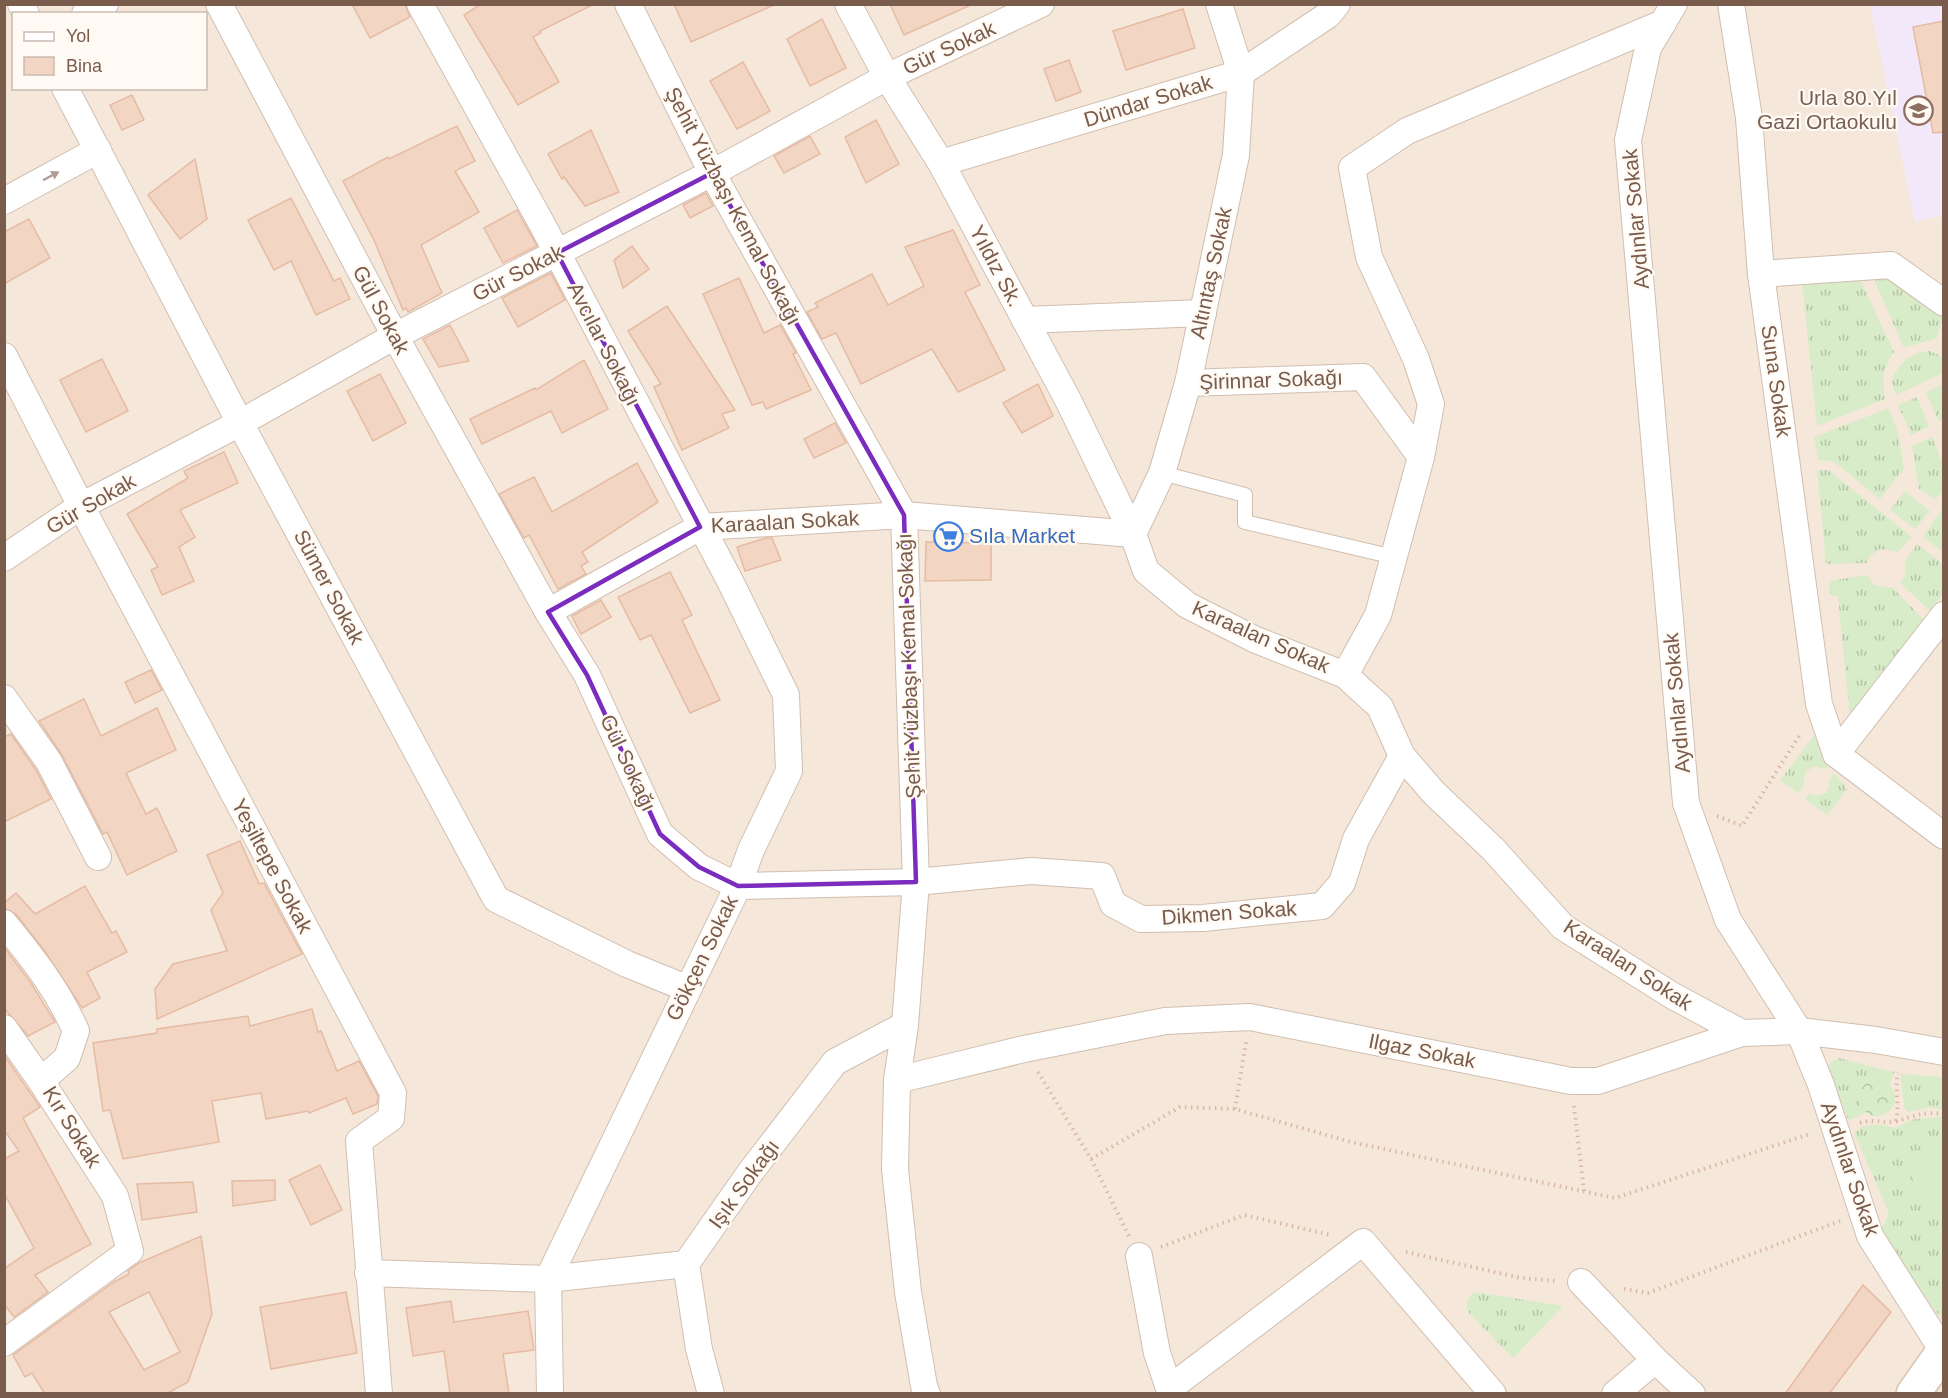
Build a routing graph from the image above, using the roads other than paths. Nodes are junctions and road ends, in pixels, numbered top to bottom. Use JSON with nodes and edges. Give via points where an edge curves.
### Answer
{"nodes":[{"id":1,"x":105,"y":4,"type":"edge"},
{"id":2,"x":219,"y":4,"type":"edge"},
{"id":3,"x":420,"y":4,"type":"edge"},
{"id":4,"x":627,"y":4,"type":"edge"},
{"id":5,"x":848,"y":4,"type":"edge"},
{"id":6,"x":1041,"y":4,"type":"edge"},
{"id":7,"x":1219,"y":4,"type":"edge"},
{"id":8,"x":1731,"y":4,"type":"edge"},
{"id":9,"x":1331,"y":8,"type":"edge"},
{"id":10,"x":90,"y":12,"type":"edge"},
{"id":11,"x":1669,"y":14,"type":"edge"},
{"id":12,"x":1241,"y":73,"type":"junction"},
{"id":13,"x":887,"y":77,"type":"junction"},
{"id":14,"x":66,"y":90,"type":"edge"},
{"id":15,"x":98,"y":150,"type":"junction"},
{"id":16,"x":941,"y":163,"type":"junction"},
{"id":17,"x":712,"y":173,"type":"junction"},
{"id":18,"x":4,"y":201,"type":"edge"},
{"id":19,"x":557,"y":253,"type":"junction"},
{"id":20,"x":1761,"y":274,"type":"junction"},
{"id":21,"x":1944,"y":303,"type":"edge"},
{"id":22,"x":1203,"y":313,"type":"junction"},
{"id":23,"x":1025,"y":320,"type":"junction"},
{"id":24,"x":395,"y":336,"type":"junction"},
{"id":25,"x":4,"y":356,"type":"edge"},
{"id":26,"x":1188,"y":383,"type":"junction"},
{"id":27,"x":240,"y":423,"type":"junction"},
{"id":28,"x":1421,"y":457,"type":"junction"},
{"id":29,"x":1162,"y":473,"type":"junction"},
{"id":30,"x":81,"y":506,"type":"junction"},
{"id":31,"x":904,"y":515,"type":"junction"},
{"id":32,"x":700,"y":527,"type":"junction"},
{"id":33,"x":1133,"y":534,"type":"junction"},
{"id":34,"x":1394,"y":557,"type":"junction"},
{"id":35,"x":4,"y":558,"type":"edge"},
{"id":36,"x":548,"y":612,"type":"junction"},
{"id":37,"x":1944,"y":615,"type":"edge"},
{"id":38,"x":1345,"y":675,"type":"junction"},
{"id":39,"x":4,"y":698,"type":"edge"},
{"id":40,"x":1836,"y":754,"type":"junction"},
{"id":41,"x":1401,"y":756,"type":"junction"},
{"id":42,"x":1944,"y":837,"type":"edge"},
{"id":43,"x":98,"y":857,"type":"dead end"},
{"id":44,"x":916,"y":882,"type":"junction"},
{"id":45,"x":738,"y":886,"type":"junction"},
{"id":46,"x":4,"y":923,"type":"edge"},
{"id":47,"x":686,"y":988,"type":"junction"},
{"id":48,"x":905,"y":1025,"type":"junction"},
{"id":49,"x":4,"y":1028,"type":"edge"},
{"id":50,"x":1799,"y":1031,"type":"junction"},
{"id":51,"x":1742,"y":1033,"type":"junction"},
{"id":52,"x":1944,"y":1052,"type":"edge"},
{"id":53,"x":897,"y":1080,"type":"junction"},
{"id":54,"x":41,"y":1081,"type":"junction"},
{"id":55,"x":1138,"y":1256,"type":"road end"},
{"id":56,"x":686,"y":1264,"type":"junction"},
{"id":57,"x":368,"y":1273,"type":"junction"},
{"id":58,"x":548,"y":1279,"type":"junction"},
{"id":59,"x":1581,"y":1282,"type":"road end"},
{"id":60,"x":4,"y":1343,"type":"edge"},
{"id":61,"x":1943,"y":1350,"type":"edge"},
{"id":62,"x":1655,"y":1360,"type":"junction"},
{"id":63,"x":920,"y":1391,"type":"edge"},
{"id":64,"x":1170,"y":1391,"type":"edge"},
{"id":65,"x":379,"y":1394,"type":"edge"},
{"id":66,"x":550,"y":1394,"type":"edge"},
{"id":67,"x":711,"y":1394,"type":"edge"},
{"id":68,"x":1493,"y":1394,"type":"edge"},
{"id":69,"x":1615,"y":1394,"type":"edge"},
{"id":70,"x":1692,"y":1394,"type":"edge"},
{"id":71,"x":1913,"y":1394,"type":"edge"}],
"edges":[{"from":1,"to":10,"type":"street"},
{"from":2,"to":24,"type":"street","name":"Gül Sokak"},
{"from":3,"to":19,"type":"street","name":"Avcılar Sokağı"},
{"from":4,"to":17,"type":"street","name":"Şehit Yüzbaşı Kemal Sokağı"},
{"from":5,"to":13,"type":"street","name":"Yıldız Sk."},
{"from":6,"to":13,"type":"street","name":"Gür Sokak"},
{"from":7,"to":12,"type":"street","name":"Altıntaş Sokak"},
{"from":8,"to":20,"type":"street","name":"Suna Sokak","via":[[1749,118]]},
{"from":9,"to":12,"type":"street","name":"Dündar Sokak"},
{"from":11,"to":28,"type":"street","via":[[1407,131],[1352,168],[1369,257],[1416,358],[1431,404]]},
{"from":11,"to":50,"type":"street","name":"Aydınlar Sokak","via":[[1648,48],[1629,140],[1686,803],[1728,920]]},
{"from":12,"to":16,"type":"street","name":"Dündar Sokak"},
{"from":12,"to":22,"type":"street","name":"Altıntaş Sokak","via":[[1236,155]]},
{"from":13,"to":16,"type":"street","name":"Yıldız Sk."},
{"from":13,"to":17,"type":"street","name":"Gür Sokak"},
{"from":14,"to":15,"type":"street","name":"Sümer Sokak"},
{"from":18,"to":15,"type":"street","one_way":true},
{"from":15,"to":27,"type":"street","name":"Sümer Sokak"},
{"from":16,"to":23,"type":"street","name":"Yıldız Sk."},
{"from":17,"to":19,"type":"street","name":"Gür Sokak"},
{"from":17,"to":31,"type":"street","name":"Şehit Yüzbaşı Kemal Sokağı"},
{"from":19,"to":24,"type":"street","name":"Gür Sokak"},
{"from":19,"to":32,"type":"street","name":"Avcılar Sokağı"},
{"from":20,"to":21,"type":"street","via":[[1891,265]]},
{"from":20,"to":40,"type":"street","name":"Suna Sokak","via":[[1819,704]]},
{"from":22,"to":23,"type":"street"},
{"from":22,"to":26,"type":"street","name":"Altıntaş Sokak"},
{"from":23,"to":33,"type":"street","name":"Yıldız Sk."},
{"from":24,"to":27,"type":"street","name":"Gür Sokak"},
{"from":24,"to":36,"type":"street","name":"Gül Sokak"},
{"from":25,"to":30,"type":"street","name":"Yeşiltepe Sokak"},
{"from":26,"to":28,"type":"street","name":"Şirinnar Sokağı","via":[[1363,377]]},
{"from":26,"to":29,"type":"street","name":"Altıntaş Sokak"},
{"from":27,"to":30,"type":"street","name":"Gür Sokak"},
{"from":27,"to":47,"type":"street","name":"Sümer Sokak","via":[[496,899],[627,964]]},
{"from":28,"to":34,"type":"street"},
{"from":29,"to":33,"type":"street","name":"Altıntaş Sokak"},
{"from":29,"to":34,"type":"lane","via":[[1245,495],[1245,522]]},
{"from":30,"to":35,"type":"street","name":"Gür Sokak"},
{"from":30,"to":57,"type":"street","name":"Yeşiltepe Sokak","via":[[393,1094],[391,1118],[359,1141]]},
{"from":31,"to":32,"type":"street","name":"Karaalan Sokak"},
{"from":31,"to":33,"type":"street","name":"Karaalan Sokak"},
{"from":31,"to":44,"type":"street","name":"Şehit Yüzbaşı Kemal Sokağı"},
{"from":32,"to":36,"type":"street","name":"Karaalan Sokak"},
{"from":32,"to":45,"type":"street","name":"Gökçen Sokak","via":[[786,695],[789,771]]},
{"from":33,"to":38,"type":"street","name":"Karaalan Sokak","via":[[1146,571],[1187,605],[1256,640]]},
{"from":34,"to":38,"type":"street","via":[[1378,615]]},
{"from":36,"to":45,"type":"street","name":"Gül Sokağı","via":[[587,675],[660,834],[699,867]]},
{"from":37,"to":40,"type":"street"},
{"from":38,"to":41,"type":"street","name":"Karaalan Sokak","via":[[1380,707]]},
{"from":39,"to":43,"type":"street","via":[[49,762]]},
{"from":40,"to":42,"type":"street"},
{"from":41,"to":44,"type":"street","name":"Dikmen Sokak","via":[[1356,839],[1342,883],[1322,906],[1203,918],[1141,919],[1113,904],[1102,876],[1031,871]]},
{"from":41,"to":51,"type":"street","name":"Karaalan Sokak","via":[[1563,927],[1673,996]]},
{"from":44,"to":45,"type":"street","name":"Dikmen Sokak"},
{"from":44,"to":48,"type":"street","name":"Şehit Yüzbaşı Kemal Sokağı"},
{"from":45,"to":47,"type":"street","name":"Gökçen Sokak"},
{"from":46,"to":54,"type":"street","name":"Kır Sokak","via":[[40,967],[76,1031],[67,1058]]},
{"from":47,"to":58,"type":"street","name":"Gökçen Sokak"},
{"from":48,"to":53,"type":"street","name":"Şehit Yüzbaşı Kemal Sokağı"},
{"from":48,"to":56,"type":"street","name":"Işık Sokağı","via":[[835,1062]]},
{"from":49,"to":54,"type":"street"},
{"from":50,"to":51,"type":"street","name":"Ilgaz Sokak"},
{"from":50,"to":52,"type":"street","name":"Ilgaz Sokak"},
{"from":50,"to":61,"type":"street","name":"Aydınlar Sokak","via":[[1843,1127],[1860,1213],[1870,1236]]},
{"from":51,"to":53,"type":"street","name":"Ilgaz Sokak","via":[[1598,1081],[1571,1081],[1250,1017],[1165,1021]]},
{"from":53,"to":63,"type":"street","name":"Şehit Yüzbaşı Kemal Sokağı","via":[[894,1169]]},
{"from":54,"to":60,"type":"street","name":"Kır Sokak","via":[[115,1196],[130,1251]]},
{"from":55,"to":64,"type":"street","via":[[1157,1353]]},
{"from":56,"to":58,"type":"street"},
{"from":56,"to":67,"type":"street","via":[[699,1349]]},
{"from":57,"to":58,"type":"street"},
{"from":57,"to":65,"type":"street","name":"Yeşiltepe Sokak"},
{"from":58,"to":66,"type":"street","name":"Gökçen Sokak"},
{"from":59,"to":62,"type":"street"},
{"from":61,"to":71,"type":"main road"},
{"from":62,"to":69,"type":"street"},
{"from":62,"to":70,"type":"street"},
{"from":64,"to":68,"type":"street","via":[[1363,1242]]}]}
